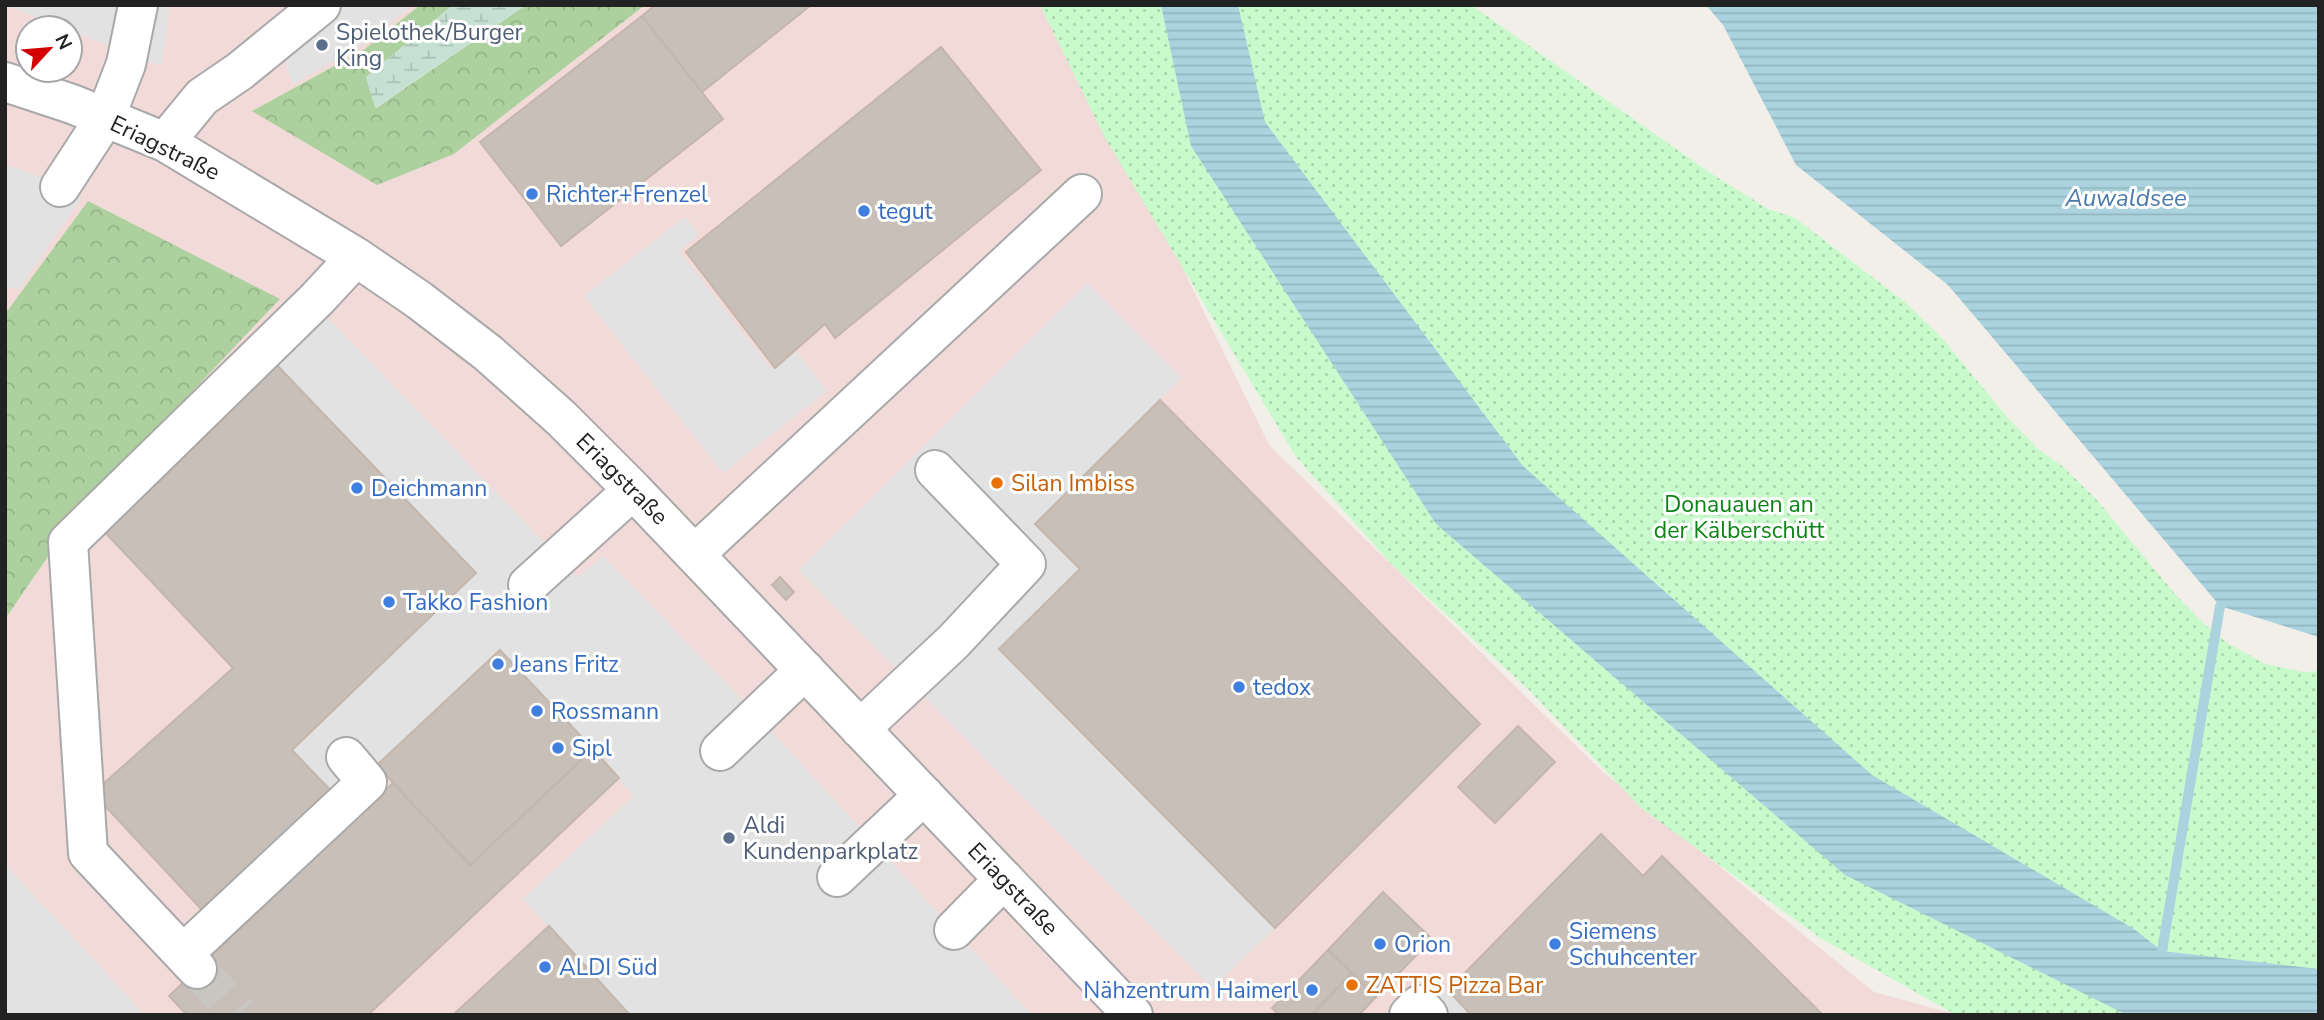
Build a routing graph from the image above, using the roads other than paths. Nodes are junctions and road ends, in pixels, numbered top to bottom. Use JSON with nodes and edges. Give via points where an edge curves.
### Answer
{"nodes":[{"id":1,"x":138,"y":5,"type":"edge"},
{"id":2,"x":321,"y":5,"type":"edge"},
{"id":3,"x":5,"y":82,"type":"edge"},
{"id":4,"x":105,"y":118,"type":"junction"},
{"id":5,"x":164,"y":142,"type":"junction"},
{"id":6,"x":60,"y":187,"type":"dead end"},
{"id":7,"x":1082,"y":194,"type":"dead end"},
{"id":8,"x":356,"y":257,"type":"junction"},
{"id":9,"x":935,"y":470,"type":"dead end"},
{"id":10,"x":633,"y":490,"type":"junction"},
{"id":11,"x":695,"y":554,"type":"junction"},
{"id":12,"x":527,"y":585,"type":"dead end"},
{"id":13,"x":805,"y":670,"type":"junction"},
{"id":14,"x":860,"y":729,"type":"junction"},
{"id":15,"x":720,"y":751,"type":"dead end"},
{"id":16,"x":346,"y":757,"type":"dead end"},
{"id":17,"x":924,"y":795,"type":"junction"},
{"id":18,"x":836,"y":877,"type":"dead end"},
{"id":19,"x":1003,"y":879,"type":"junction"},
{"id":20,"x":954,"y":930,"type":"dead end"},
{"id":21,"x":1115,"y":1008,"type":"edge"},
{"id":22,"x":1409,"y":1015,"type":"edge"},
{"id":23,"x":1428,"y":1015,"type":"edge"}],
"edges":[{"from":1,"to":4,"type":"street","via":[[126,64]]},
{"from":2,"to":5,"type":"street","via":[[202,97]]},
{"from":3,"to":4,"type":"street","name":"Eriagstraße"},
{"from":4,"to":5,"type":"street","name":"Eriagstraße"},
{"from":4,"to":6,"type":"street"},
{"from":5,"to":8,"type":"street","name":"Eriagstraße"},
{"from":7,"to":11,"type":"street"},
{"from":8,"to":10,"type":"street","name":"Eriagstraße","via":[[488,353]]},
{"from":8,"to":16,"type":"street","via":[[68,542],[88,853],[190,962],[367,782]]},
{"from":9,"to":14,"type":"street","via":[[1026,564],[953,642]]},
{"from":10,"to":11,"type":"street","name":"Eriagstraße"},
{"from":10,"to":12,"type":"street"},
{"from":11,"to":13,"type":"street","name":"Eriagstraße"},
{"from":13,"to":14,"type":"street","name":"Eriagstraße"},
{"from":13,"to":15,"type":"street"},
{"from":14,"to":17,"type":"street","name":"Eriagstraße"},
{"from":17,"to":18,"type":"street"},
{"from":17,"to":19,"type":"street","name":"Eriagstraße"},
{"from":19,"to":20,"type":"street"},
{"from":19,"to":21,"type":"street","name":"Eriagstraße"},
{"from":22,"to":23,"type":"street","via":[[1419,1005]]}]}
